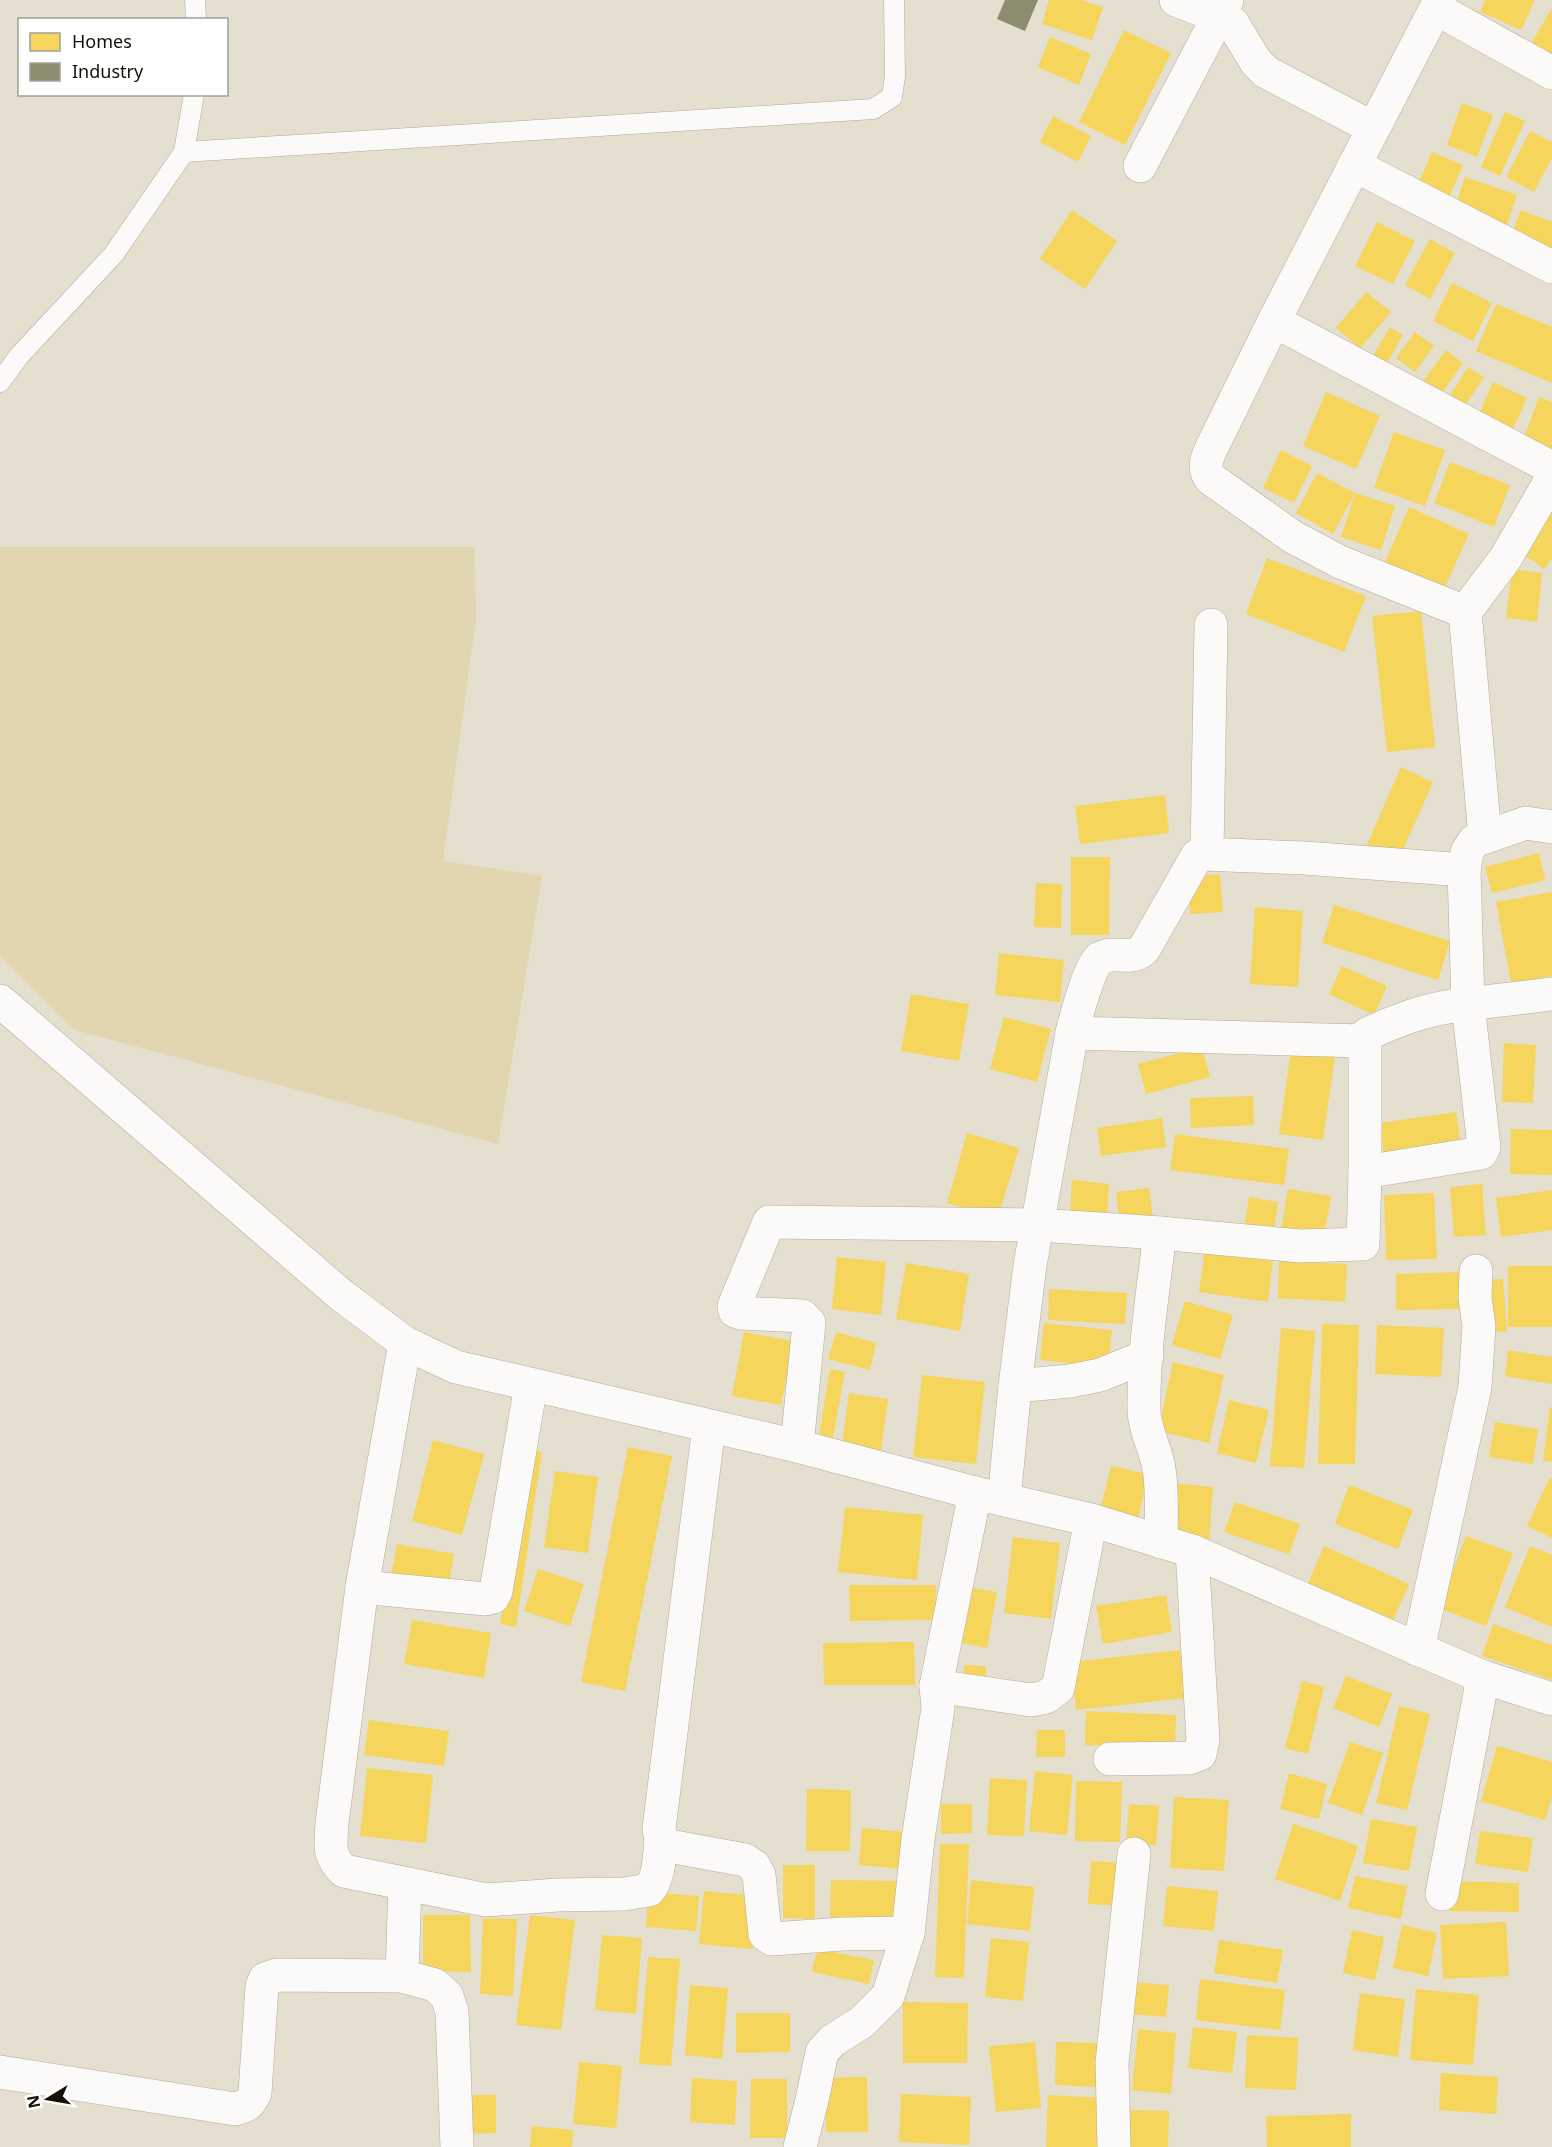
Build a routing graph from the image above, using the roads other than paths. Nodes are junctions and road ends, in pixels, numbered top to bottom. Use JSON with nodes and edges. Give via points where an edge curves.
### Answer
{"nodes":[{"id":1,"x":195,"y":0,"type":"edge"},
{"id":2,"x":894,"y":0,"type":"edge"},
{"id":3,"x":1176,"y":0,"type":"edge"},
{"id":4,"x":1438,"y":4,"type":"edge"},
{"id":5,"x":1222,"y":9,"type":"edge"},
{"id":6,"x":196,"y":18,"type":"edge"},
{"id":7,"x":1552,"y":74,"type":"edge"},
{"id":8,"x":194,"y":96,"type":"edge"},
{"id":9,"x":1373,"y":128,"type":"junction"},
{"id":10,"x":184,"y":152,"type":"junction"},
{"id":11,"x":1354,"y":165,"type":"junction"},
{"id":12,"x":1140,"y":166,"type":"dead end"},
{"id":13,"x":1552,"y":267,"type":"edge"},
{"id":14,"x":1275,"y":321,"type":"junction"},
{"id":15,"x":0,"y":382,"type":"edge"},
{"id":16,"x":1552,"y":468,"type":"edge"},
{"id":17,"x":1552,"y":474,"type":"edge"},
{"id":18,"x":1465,"y":612,"type":"junction"},
{"id":19,"x":1211,"y":625,"type":"dead end"},
{"id":20,"x":1552,"y":827,"type":"edge"},
{"id":21,"x":1485,"y":836,"type":"junction"},
{"id":22,"x":1207,"y":852,"type":"junction"},
{"id":23,"x":1464,"y":870,"type":"junction"},
{"id":24,"x":1552,"y":994,"type":"edge"},
{"id":25,"x":0,"y":1001,"type":"edge"},
{"id":26,"x":1468,"y":1004,"type":"junction"},
{"id":27,"x":1072,"y":1033,"type":"junction"},
{"id":28,"x":1364,"y":1041,"type":"junction"},
{"id":29,"x":1365,"y":1172,"type":"junction"},
{"id":30,"x":1038,"y":1225,"type":"junction"},
{"id":31,"x":1160,"y":1233,"type":"junction"},
{"id":32,"x":1476,"y":1271,"type":"dead end"},
{"id":33,"x":405,"y":1344,"type":"junction"},
{"id":34,"x":1147,"y":1356,"type":"junction"},
{"id":35,"x":531,"y":1385,"type":"junction"},
{"id":36,"x":1015,"y":1386,"type":"junction"},
{"id":37,"x":709,"y":1426,"type":"junction"},
{"id":38,"x":797,"y":1446,"type":"junction"},
{"id":39,"x":989,"y":1496,"type":"junction"},
{"id":40,"x":1091,"y":1520,"type":"junction"},
{"id":41,"x":1177,"y":1546,"type":"junction"},
{"id":42,"x":362,"y":1587,"type":"junction"},
{"id":43,"x":1418,"y":1650,"type":"junction"},
{"id":44,"x":1483,"y":1677,"type":"junction"},
{"id":45,"x":936,"y":1686,"type":"junction"},
{"id":46,"x":1552,"y":1699,"type":"edge"},
{"id":47,"x":1110,"y":1760,"type":"dead end"},
{"id":48,"x":661,"y":1839,"type":"junction"},
{"id":49,"x":1134,"y":1854,"type":"dead end"},
{"id":50,"x":405,"y":1885,"type":"junction"},
{"id":51,"x":1442,"y":1894,"type":"dead end"},
{"id":52,"x":908,"y":1934,"type":"junction"},
{"id":53,"x":402,"y":1976,"type":"junction"},
{"id":54,"x":0,"y":2072,"type":"edge"},
{"id":55,"x":457,"y":2147,"type":"edge"},
{"id":56,"x":800,"y":2147,"type":"edge"},
{"id":57,"x":1114,"y":2147,"type":"edge"}],
"edges":[{"from":1,"to":6,"type":"lane"},
{"from":2,"to":10,"type":"lane","via":[[892,97],[873,109]]},
{"from":3,"to":5,"type":"street"},
{"from":4,"to":7,"type":"street"},
{"from":4,"to":9,"type":"street"},
{"from":5,"to":9,"type":"street","via":[[1266,72]]},
{"from":5,"to":12,"type":"street"},
{"from":8,"to":10,"type":"lane"},
{"from":9,"to":11,"type":"street"},
{"from":10,"to":15,"type":"lane","via":[[114,254]]},
{"from":11,"to":13,"type":"street"},
{"from":11,"to":14,"type":"street"},
{"from":14,"to":16,"type":"street"},
{"from":14,"to":18,"type":"street","via":[[1208,457],[1206,472],[1293,537],[1340,562]]},
{"from":17,"to":18,"type":"street","via":[[1505,559]]},
{"from":18,"to":21,"type":"street"},
{"from":19,"to":22,"type":"street"},
{"from":20,"to":21,"type":"street","via":[[1526,823]]},
{"from":21,"to":23,"type":"street","via":[[1474,841],[1467,852]]},
{"from":22,"to":23,"type":"street"},
{"from":22,"to":27,"type":"street","via":[[1197,856],[1139,953],[1100,957],[1096,962]]},
{"from":23,"to":26,"type":"street"},
{"from":24,"to":26,"type":"street"},
{"from":25,"to":33,"type":"street","via":[[341,1295]]},
{"from":26,"to":28,"type":"street","via":[[1403,1017],[1367,1034]]},
{"from":26,"to":29,"type":"street","via":[[1484,1147],[1481,1153]]},
{"from":27,"to":28,"type":"street"},
{"from":27,"to":30,"type":"street"},
{"from":28,"to":29,"type":"street"},
{"from":29,"to":31,"type":"street","via":[[1363,1244],[1300,1246]]},
{"from":30,"to":31,"type":"street"},
{"from":30,"to":36,"type":"street"},
{"from":30,"to":38,"type":"street","via":[[769,1222],[734,1306],[740,1313],[802,1316],[809,1323]]},
{"from":31,"to":34,"type":"street"},
{"from":32,"to":43,"type":"street","via":[[1479,1326],[1475,1387]]},
{"from":33,"to":35,"type":"street","via":[[456,1367]]},
{"from":33,"to":42,"type":"street"},
{"from":34,"to":36,"type":"street","via":[[1100,1375]]},
{"from":34,"to":41,"type":"street","via":[[1146,1428]]},
{"from":35,"to":37,"type":"street"},
{"from":35,"to":42,"type":"street","via":[[493,1597]]},
{"from":36,"to":39,"type":"street"},
{"from":37,"to":38,"type":"street"},
{"from":37,"to":48,"type":"street","via":[[659,1829]]},
{"from":38,"to":39,"type":"street"},
{"from":39,"to":40,"type":"street"},
{"from":39,"to":45,"type":"street"},
{"from":40,"to":41,"type":"street"},
{"from":40,"to":45,"type":"street","via":[[1058,1688],[1046,1697],[1031,1700]]},
{"from":41,"to":43,"type":"street"},
{"from":41,"to":47,"type":"street","via":[[1203,1740],[1200,1754],[1190,1758]]},
{"from":42,"to":50,"type":"street","via":[[331,1849],[334,1862],[344,1871]]},
{"from":43,"to":44,"type":"street"},
{"from":44,"to":46,"type":"street"},
{"from":44,"to":51,"type":"street"},
{"from":45,"to":52,"type":"street","via":[[938,1708]]},
{"from":48,"to":50,"type":"street","via":[[654,1883],[641,1892],[486,1900]]},
{"from":48,"to":52,"type":"street","via":[[669,1846],[745,1860],[754,1866],[759,1875],[765,1934],[772,1939]]},
{"from":49,"to":57,"type":"street","via":[[1112,2063]]},
{"from":50,"to":53,"type":"street"},
{"from":52,"to":56,"type":"street","via":[[888,1996],[862,2022],[822,2052]]},
{"from":53,"to":54,"type":"street","via":[[277,1975],[265,1979],[255,2093],[246,2107],[235,2109]]},
{"from":53,"to":55,"type":"street","via":[[435,1986],[447,1996],[452,2012]]}]}
